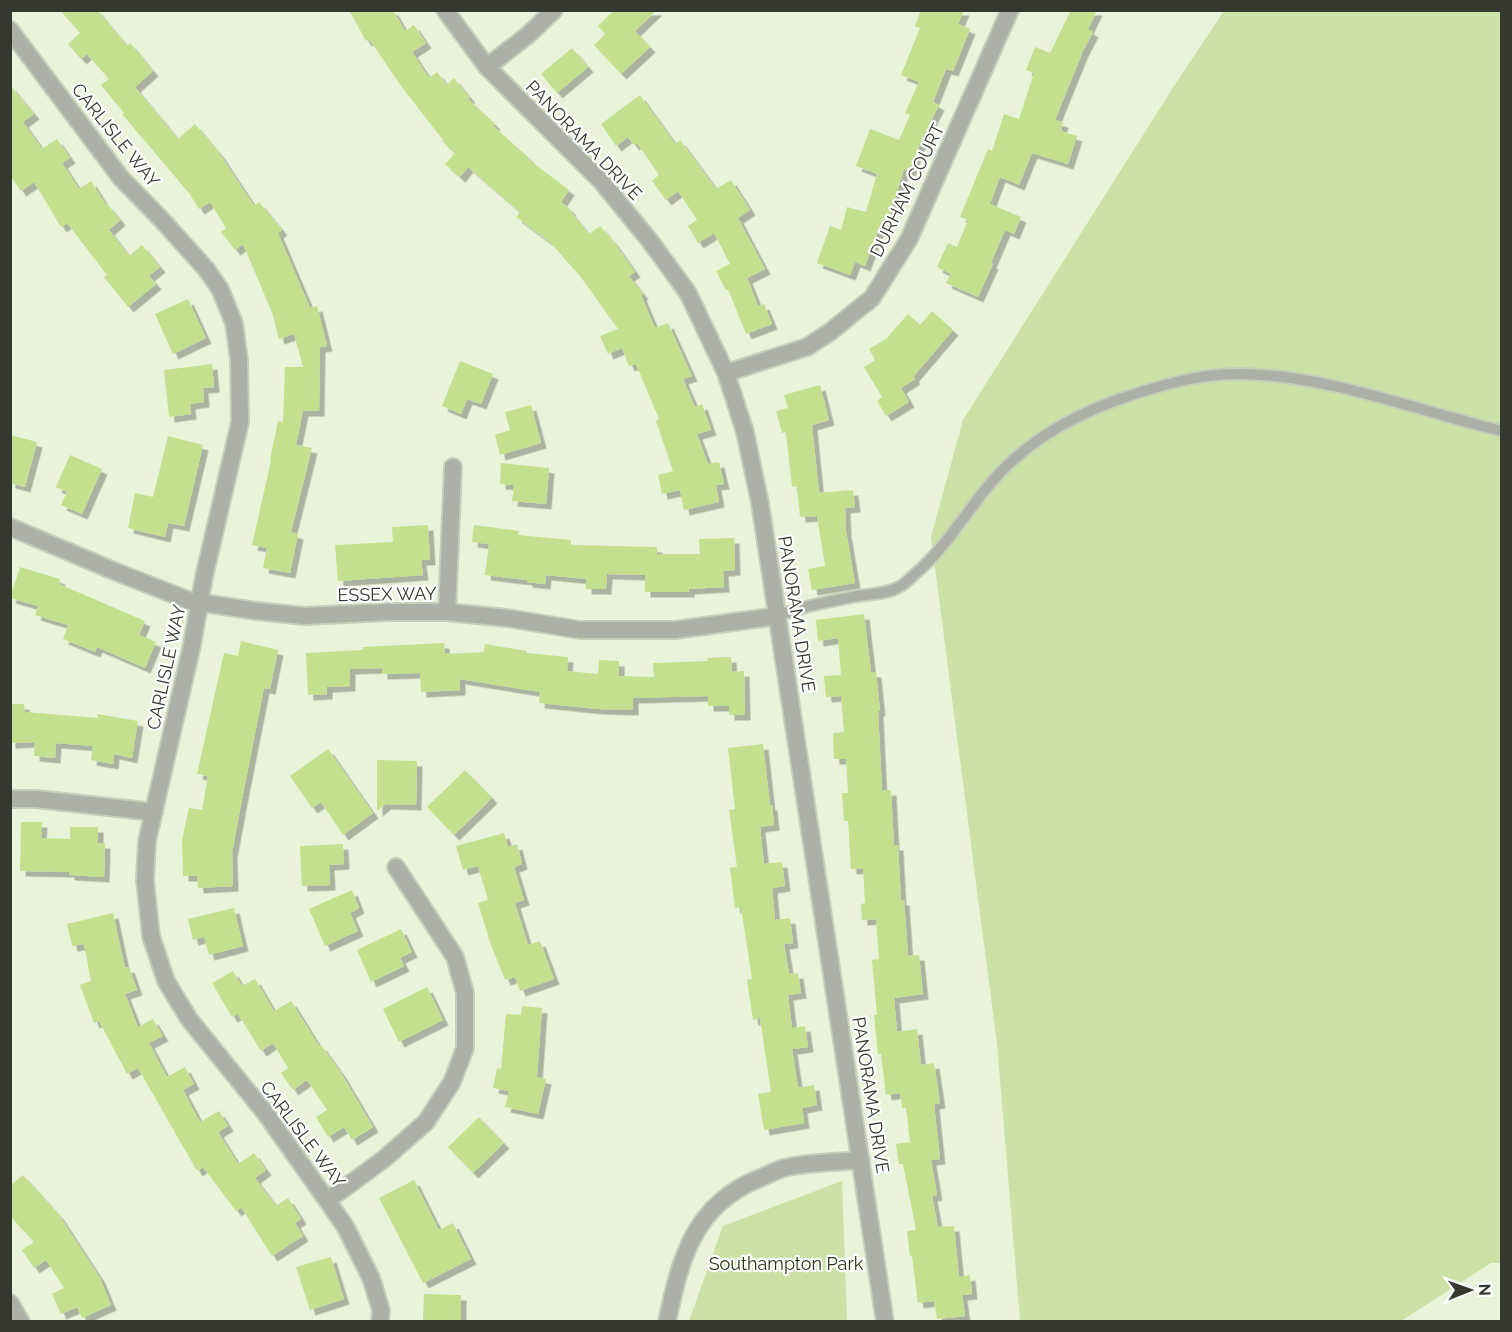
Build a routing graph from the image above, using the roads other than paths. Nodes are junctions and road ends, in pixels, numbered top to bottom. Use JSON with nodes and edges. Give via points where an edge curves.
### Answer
{"nodes":[{"id":1,"x":445,"y":10,"type":"edge"},
{"id":2,"x":554,"y":10,"type":"edge"},
{"id":3,"x":1010,"y":10,"type":"edge"},
{"id":4,"x":10,"y":30,"type":"edge"},
{"id":5,"x":487,"y":67,"type":"junction"},
{"id":6,"x":726,"y":373,"type":"junction"},
{"id":7,"x":1502,"y":431,"type":"edge"},
{"id":8,"x":453,"y":467,"type":"dead end"},
{"id":9,"x":10,"y":526,"type":"edge"},
{"id":10,"x":199,"y":602,"type":"junction"},
{"id":11,"x":447,"y":612,"type":"junction"},
{"id":12,"x":778,"y":616,"type":"junction"},
{"id":13,"x":10,"y":799,"type":"edge"},
{"id":14,"x":154,"y":812,"type":"junction"},
{"id":15,"x":396,"y":867,"type":"dead end"},
{"id":16,"x":861,"y":1160,"type":"junction"},
{"id":17,"x":328,"y":1200,"type":"junction"},
{"id":18,"x":10,"y":1303,"type":"edge"},
{"id":19,"x":21,"y":1322,"type":"edge"},
{"id":20,"x":380,"y":1322,"type":"edge"},
{"id":21,"x":667,"y":1322,"type":"edge"},
{"id":22,"x":885,"y":1322,"type":"edge"}],
"edges":[{"from":1,"to":5,"type":"street","name":"PANORAMA DRIVE"},
{"from":2,"to":5,"type":"street"},
{"from":3,"to":6,"type":"street","name":"DURHAM COURT","via":[[909,239],[872,298],[807,347]]},
{"from":4,"to":10,"type":"street","name":"CARLISLE WAY","via":[[121,178],[206,269],[220,289],[234,323],[240,422]]},
{"from":5,"to":6,"type":"street","name":"PANORAMA DRIVE","via":[[601,181],[650,241],[688,293]]},
{"from":6,"to":12,"type":"street","name":"PANORAMA DRIVE","via":[[747,442]]},
{"from":7,"to":12,"type":"lane","via":[[1295,378],[1235,374],[1162,386],[1093,408],[1028,448],[994,480],[921,570],[898,588]]},
{"from":8,"to":11,"type":"street"},
{"from":9,"to":10,"type":"street","name":"ESSEX WAY"},
{"from":10,"to":11,"type":"street","name":"ESSEX WAY","via":[[304,616]]},
{"from":10,"to":14,"type":"street","name":"CARLISLE WAY"},
{"from":11,"to":12,"type":"street","name":"ESSEX WAY","via":[[580,630],[675,630]]},
{"from":12,"to":16,"type":"street","name":"PANORAMA DRIVE"},
{"from":13,"to":14,"type":"street"},
{"from":14,"to":17,"type":"street","name":"CARLISLE WAY","via":[[147,841],[145,880],[151,936],[166,981],[189,1019],[266,1114]]},
{"from":15,"to":17,"type":"street","via":[[455,957],[465,993],[465,1048],[452,1082],[426,1122]]},
{"from":16,"to":21,"type":"street","via":[[786,1167],[738,1187],[712,1210],[688,1244],[676,1276]]},
{"from":16,"to":22,"type":"street","name":"PANORAMA DRIVE"},
{"from":17,"to":20,"type":"street","name":"CARLISLE WAY","via":[[371,1278],[381,1310]]},
{"from":18,"to":19,"type":"street"}]}
